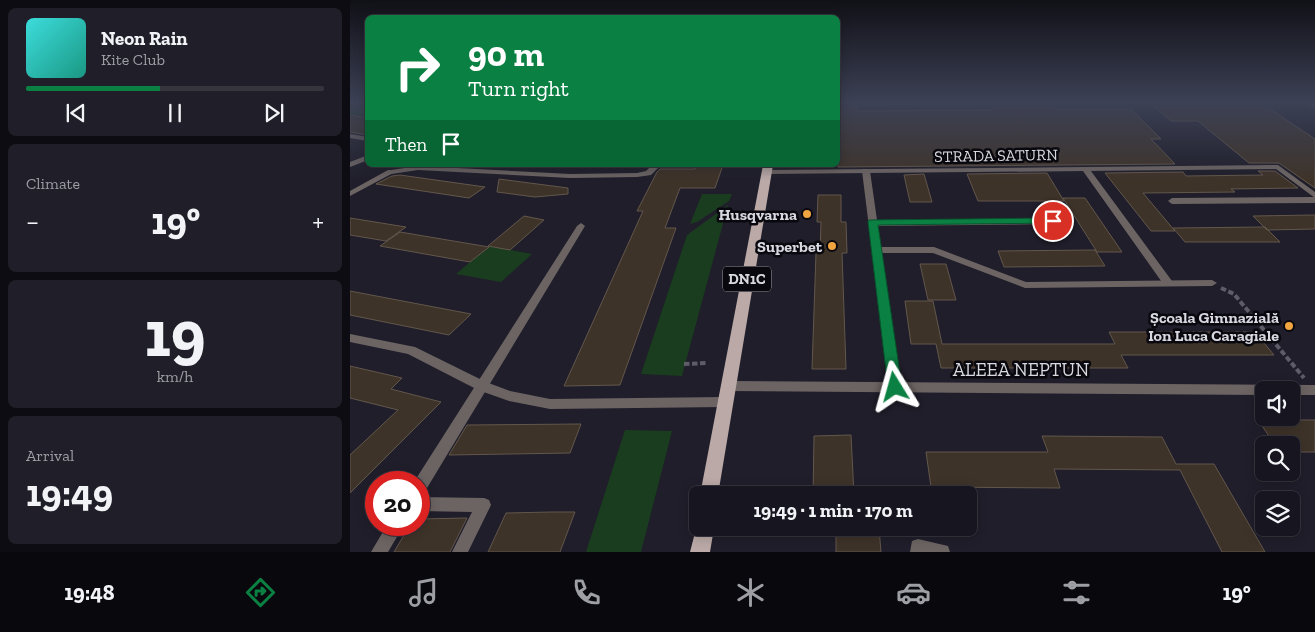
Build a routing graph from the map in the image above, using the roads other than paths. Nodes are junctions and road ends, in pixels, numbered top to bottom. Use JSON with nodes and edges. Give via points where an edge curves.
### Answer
{"nodes":[{"id":1,"x":350,"y":136,"type":"edge"},
{"id":2,"x":365,"y":138,"type":"edge"},
{"id":3,"x":365,"y":158,"type":"edge"},
{"id":4,"x":350,"y":166,"type":"edge"},
{"id":5,"x":655,"y":167,"type":"edge"},
{"id":6,"x":767,"y":169,"type":"edge"},
{"id":7,"x":1085,"y":169,"type":"junction"},
{"id":8,"x":866,"y":171,"type":"junction"},
{"id":9,"x":350,"y":194,"type":"edge"},
{"id":10,"x":1315,"y":196,"type":"edge"},
{"id":11,"x":1315,"y":200,"type":"edge"},
{"id":12,"x":1172,"y":201,"type":"dead end"},
{"id":13,"x":1053,"y":221,"type":"dead end"},
{"id":14,"x":873,"y":222,"type":"junction"},
{"id":15,"x":581,"y":226,"type":"dead end"},
{"id":16,"x":876,"y":250,"type":"junction"},
{"id":17,"x":1168,"y":283,"type":"junction"},
{"id":18,"x":1212,"y":283,"type":"road end"},
{"id":19,"x":350,"y":338,"type":"edge"},
{"id":20,"x":482,"y":386,"type":"junction"},
{"id":21,"x":895,"y":387,"type":"junction"},
{"id":22,"x":1315,"y":390,"type":"edge"},
{"id":23,"x":726,"y":394,"type":"junction"},
{"id":24,"x":430,"y":471,"type":"edge"},
{"id":25,"x":711,"y":486,"type":"edge"},
{"id":26,"x":430,"y":504,"type":"edge"},
{"id":27,"x":389,"y":536,"type":"edge"},
{"id":28,"x":703,"y":536,"type":"edge"},
{"id":29,"x":379,"y":552,"type":"edge"},
{"id":30,"x":460,"y":552,"type":"edge"},
{"id":31,"x":700,"y":552,"type":"edge"},
{"id":32,"x":918,"y":552,"type":"edge"},
{"id":33,"x":942,"y":552,"type":"edge"}],
"edges":[{"from":1,"to":2,"type":"street"},
{"from":3,"to":4,"type":"street"},
{"from":5,"to":9,"type":"street","via":[[648,173],[637,175],[570,176],[418,168],[391,172]]},
{"from":6,"to":8,"type":"street","name":"STRADA SATURN"},
{"from":6,"to":23,"type":"main road","number":"DN1C"},
{"from":7,"to":8,"type":"street","name":"STRADA SATURN"},
{"from":7,"to":10,"type":"street","name":"STRADA SATURN","via":[[1278,166]]},
{"from":7,"to":17,"type":"street"},
{"from":8,"to":14,"type":"street"},
{"from":11,"to":12,"type":"street"},
{"from":13,"to":14,"type":"street"},
{"from":14,"to":16,"type":"street"},
{"from":15,"to":20,"type":"street"},
{"from":16,"to":17,"type":"street","via":[[934,250],[1025,285]]},
{"from":16,"to":21,"type":"street"},
{"from":17,"to":18,"type":"street"},
{"from":19,"to":20,"type":"street","name":"ALEEA NEPTUN","via":[[411,350]]},
{"from":20,"to":23,"type":"street","name":"ALEEA NEPTUN","via":[[509,396],[550,404]]},
{"from":20,"to":24,"type":"street"},
{"from":21,"to":22,"type":"street","name":"ALEEA NEPTUN"},
{"from":21,"to":23,"type":"street","name":"ALEEA NEPTUN"},
{"from":23,"to":25,"type":"main road","number":"DN1C"},
{"from":26,"to":30,"type":"street","via":[[484,505]]},
{"from":27,"to":29,"type":"street"},
{"from":28,"to":31,"type":"main road"},
{"from":32,"to":33,"type":"street","via":[[918,547]]}]}
